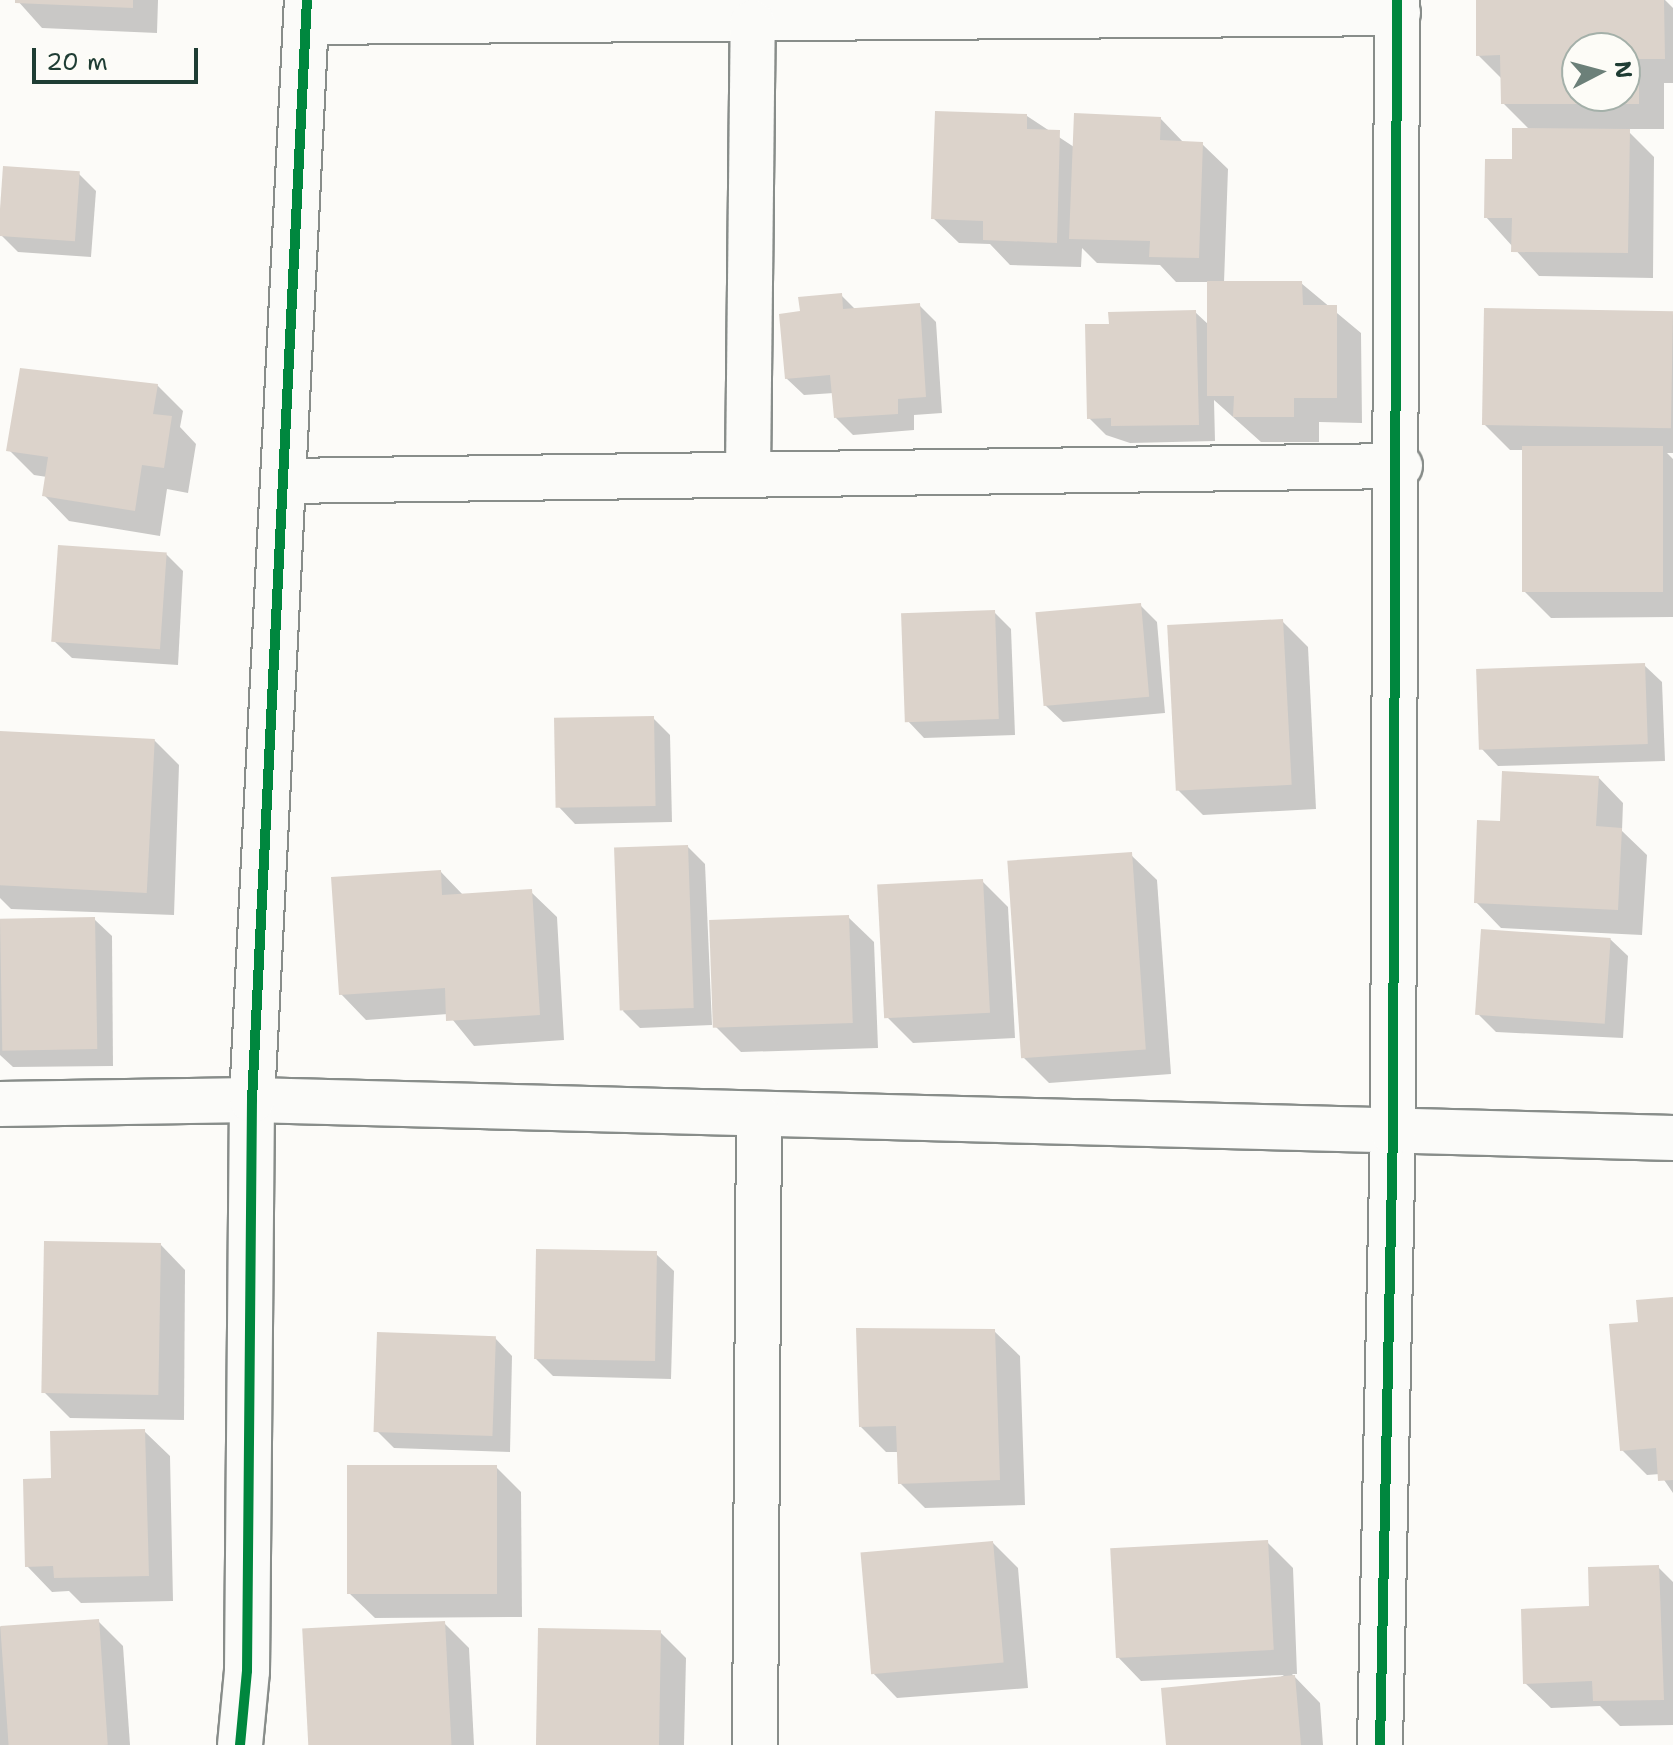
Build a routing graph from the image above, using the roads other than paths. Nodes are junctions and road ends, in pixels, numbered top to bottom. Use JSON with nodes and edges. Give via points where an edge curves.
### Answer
{"nodes":[{"id":1,"x":1398,"y":6,"type":"edge"},
{"id":2,"x":307,"y":11,"type":"edge"},
{"id":3,"x":753,"y":23,"type":"junction"},
{"id":4,"x":1400,"y":466,"type":"junction"},
{"id":5,"x":748,"y":474,"type":"junction"},
{"id":6,"x":283,"y":481,"type":"junction"},
{"id":7,"x":252,"y":1100,"type":"junction"},
{"id":8,"x":0,"y":1104,"type":"edge"},
{"id":9,"x":759,"y":1117,"type":"junction"},
{"id":10,"x":1393,"y":1132,"type":"junction"},
{"id":11,"x":1673,"y":1138,"type":"edge"},
{"id":12,"x":240,"y":1745,"type":"edge"},
{"id":13,"x":755,"y":1745,"type":"edge"},
{"id":14,"x":1380,"y":1745,"type":"edge"}],
"edges":[{"from":1,"to":3,"type":"street"},
{"from":1,"to":4,"type":"street"},
{"from":2,"to":3,"type":"street"},
{"from":2,"to":6,"type":"street"},
{"from":3,"to":5,"type":"street"},
{"from":4,"to":5,"type":"street"},
{"from":4,"to":10,"type":"street"},
{"from":5,"to":6,"type":"street"},
{"from":6,"to":7,"type":"street"},
{"from":7,"to":8,"type":"street"},
{"from":7,"to":9,"type":"street"},
{"from":7,"to":12,"type":"street","via":[[247,1671]]},
{"from":9,"to":10,"type":"street"},
{"from":9,"to":13,"type":"street"},
{"from":10,"to":11,"type":"street"},
{"from":10,"to":14,"type":"street"}]}
